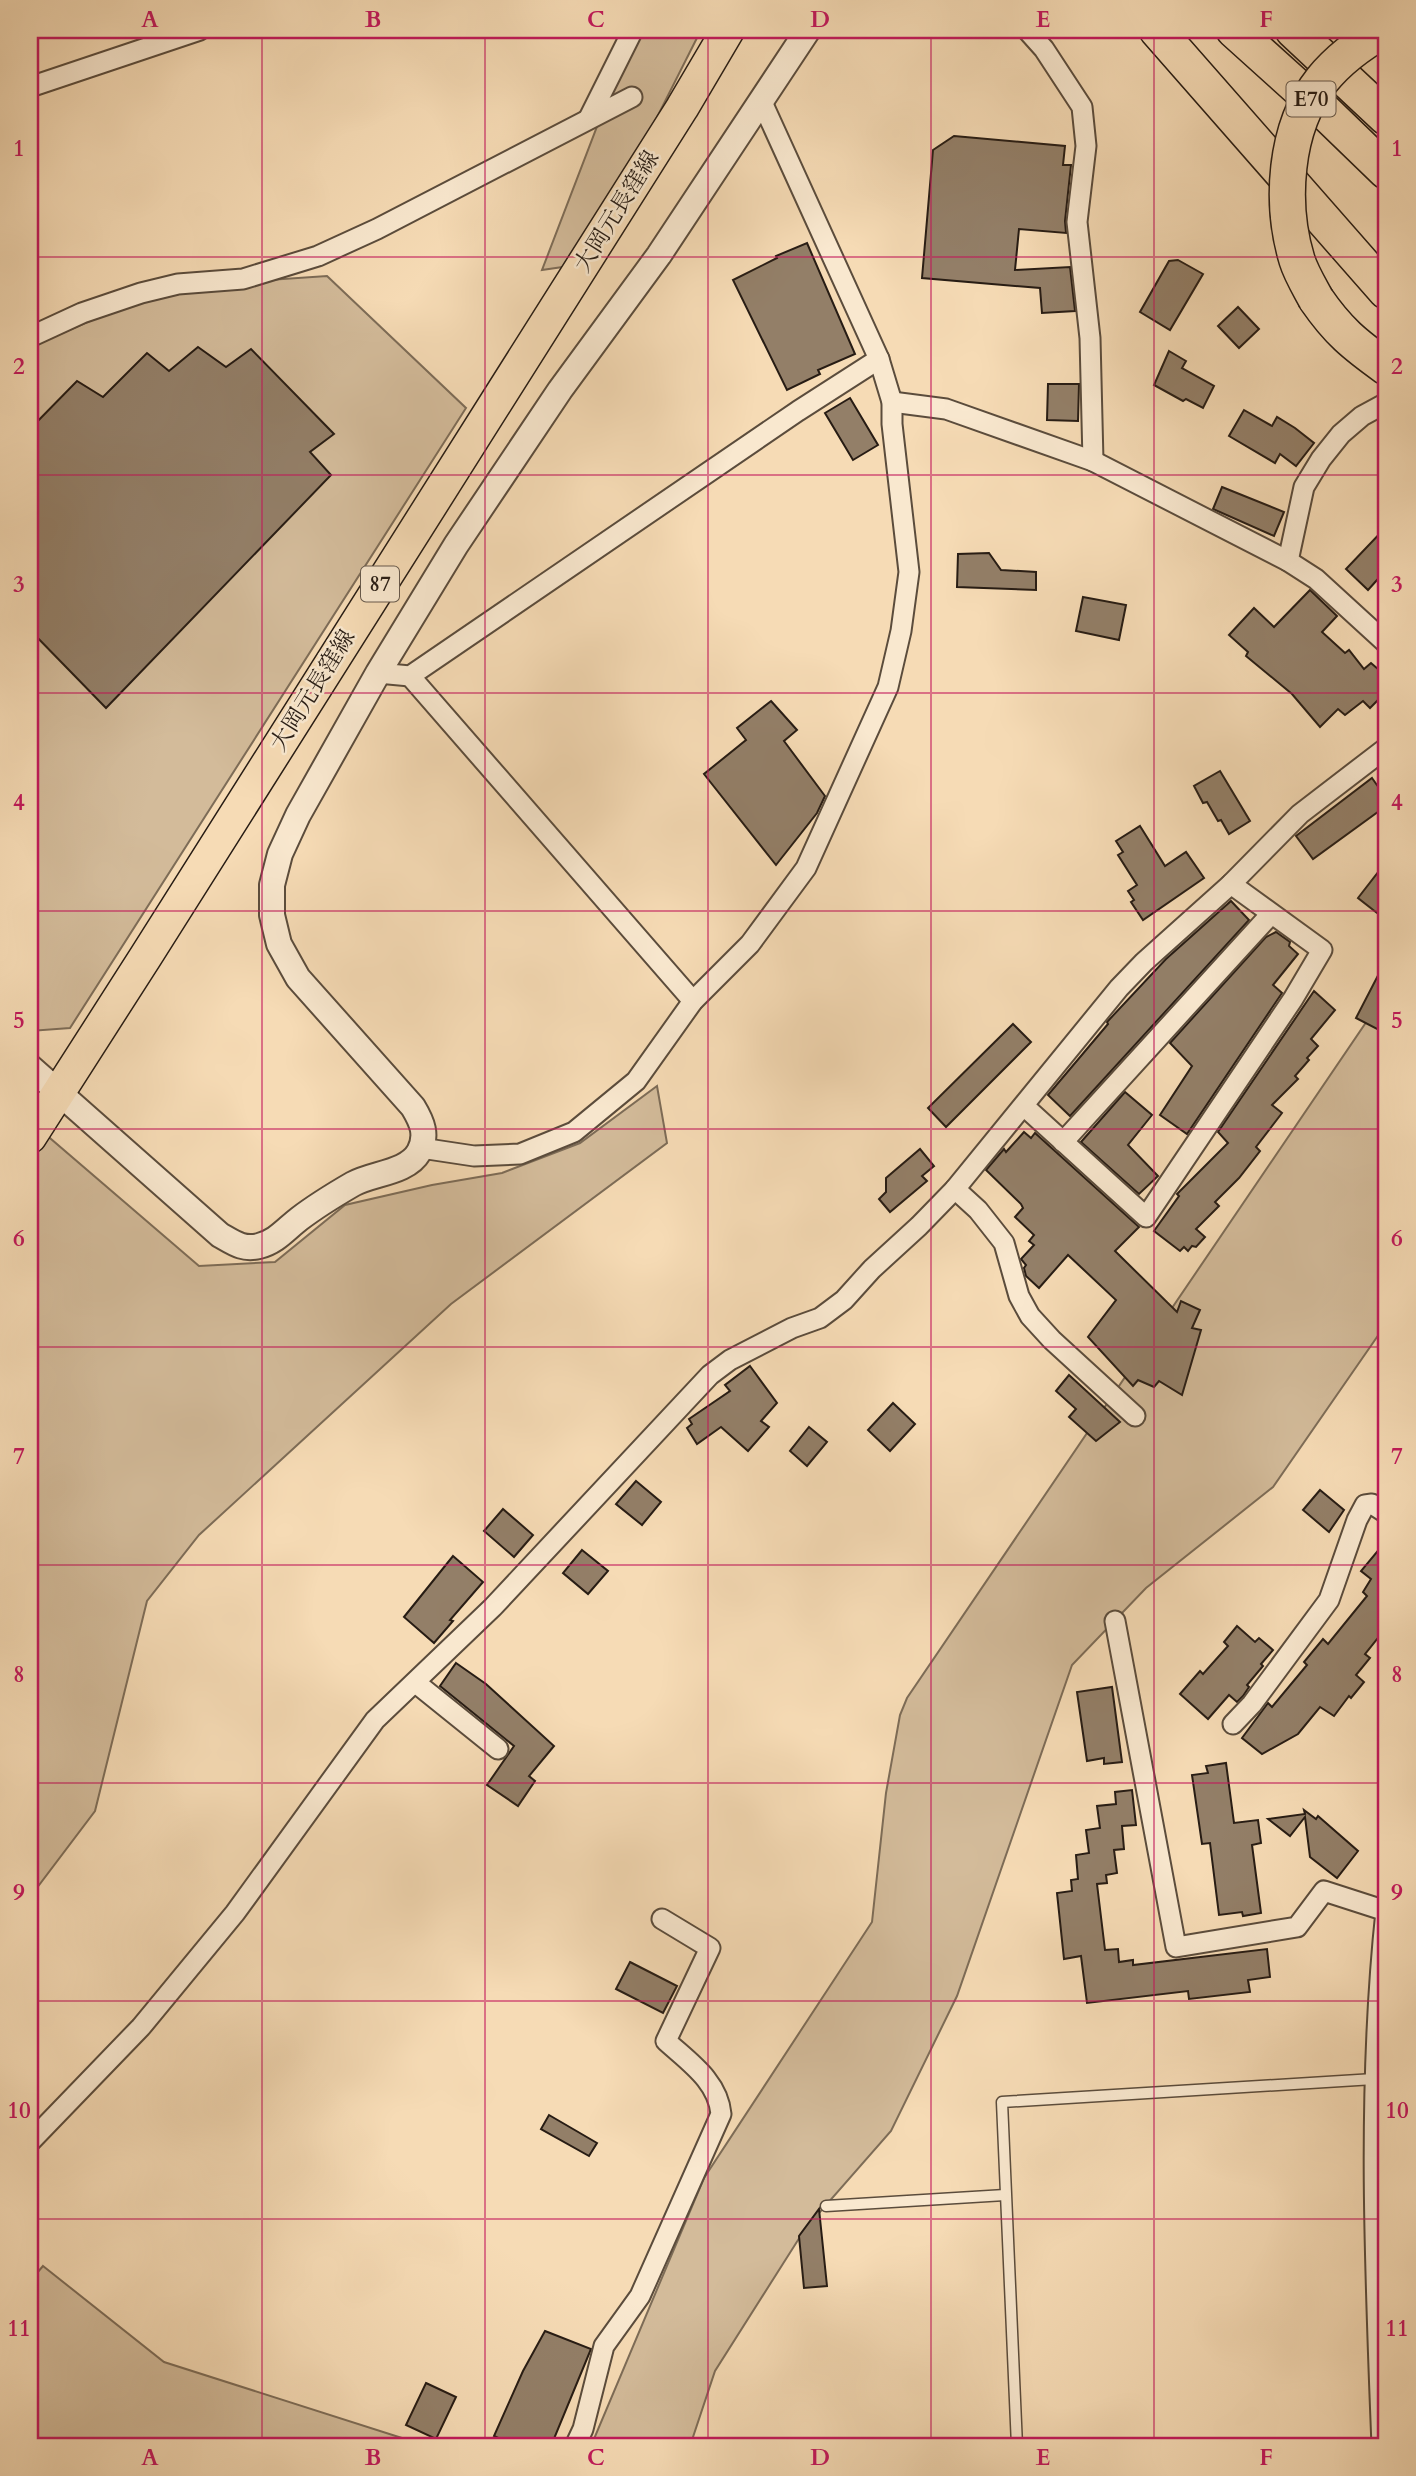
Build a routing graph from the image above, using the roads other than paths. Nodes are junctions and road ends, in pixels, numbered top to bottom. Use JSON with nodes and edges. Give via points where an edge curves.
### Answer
{"nodes":[{"id":1,"x":200,"y":30,"type":"edge"},
{"id":2,"x":633,"y":30,"type":"edge"},
{"id":3,"x":727,"y":30,"type":"edge"},
{"id":4,"x":807,"y":30,"type":"edge"},
{"id":5,"x":1027,"y":30,"type":"edge"},
{"id":6,"x":1157,"y":30,"type":"edge"},
{"id":7,"x":1234,"y":30,"type":"edge"},
{"id":8,"x":1293,"y":30,"type":"edge"},
{"id":9,"x":1384,"y":30,"type":"edge"},
{"id":10,"x":30,"y":87,"type":"edge"},
{"id":11,"x":632,"y":97,"type":"dead end"},
{"id":12,"x":761,"y":100,"type":"junction"},
{"id":13,"x":1386,"y":117,"type":"edge"},
{"id":14,"x":589,"y":118,"type":"junction"},
{"id":15,"x":1386,"y":171,"type":"edge"},
{"id":16,"x":1386,"y":291,"type":"edge"},
{"id":17,"x":30,"y":337,"type":"edge"},
{"id":18,"x":879,"y":359,"type":"junction"},
{"id":19,"x":1386,"y":366,"type":"edge"},
{"id":20,"x":892,"y":402,"type":"junction"},
{"id":21,"x":1386,"y":403,"type":"edge"},
{"id":22,"x":1093,"y":461,"type":"junction"},
{"id":23,"x":1288,"y":561,"type":"junction"},
{"id":24,"x":1386,"y":643,"type":"edge"},
{"id":25,"x":378,"y":673,"type":"junction"},
{"id":26,"x":410,"y":676,"type":"junction"},
{"id":27,"x":1386,"y":748,"type":"edge"},
{"id":28,"x":1231,"y":884,"type":"junction"},
{"id":29,"x":1271,"y":914,"type":"junction"},
{"id":30,"x":693,"y":1001,"type":"junction"},
{"id":31,"x":30,"y":1067,"type":"edge"},
{"id":32,"x":58,"y":1094,"type":"junction"},
{"id":33,"x":1024,"y":1106,"type":"junction"},
{"id":34,"x":30,"y":1137,"type":"edge"},
{"id":35,"x":1063,"y":1143,"type":"junction"},
{"id":36,"x":421,"y":1148,"type":"junction"},
{"id":37,"x":955,"y":1189,"type":"junction"},
{"id":38,"x":1135,"y":1416,"type":"dead end"},
{"id":39,"x":1386,"y":1513,"type":"edge"},
{"id":40,"x":1115,"y":1620,"type":"dead end"},
{"id":41,"x":416,"y":1683,"type":"junction"},
{"id":42,"x":1233,"y":1724,"type":"dead end"},
{"id":43,"x":498,"y":1749,"type":"dead end"},
{"id":44,"x":662,"y":1919,"type":"dead end"},
{"id":45,"x":1374,"y":2079,"type":"junction"},
{"id":46,"x":30,"y":2142,"type":"edge"},
{"id":47,"x":1005,"y":2195,"type":"junction"},
{"id":48,"x":826,"y":2206,"type":"dead end"},
{"id":49,"x":575,"y":2446,"type":"edge"},
{"id":50,"x":1017,"y":2446,"type":"edge"},
{"id":51,"x":1382,"y":2446,"type":"edge"}],
"edges":[{"from":1,"to":10,"type":"street"},
{"from":2,"to":14,"type":"street"},
{"from":3,"to":32,"type":"main road","name":"大岡元長窪線","number":"87"},
{"from":4,"to":12,"type":"street"},
{"from":5,"to":22,"type":"street","via":[[1082,107],[1086,146],[1077,222],[1090,338]]},
{"from":6,"to":16,"type":"highway"},
{"from":7,"to":15,"type":"highway","number":"E70"},
{"from":8,"to":13,"type":"highway","number":"E70"},
{"from":9,"to":19,"type":"highway","bridge":true,"via":[[1340,61],[1309,100],[1298,126],[1287,190],[1297,263],[1316,299],[1334,325]]},
{"from":11,"to":14,"type":"street"},
{"from":12,"to":18,"type":"street"},
{"from":12,"to":25,"type":"street","via":[[456,545]]},
{"from":14,"to":17,"type":"street","via":[[317,256],[243,279],[178,284],[141,293]]},
{"from":18,"to":20,"type":"street"},
{"from":18,"to":26,"type":"street"},
{"from":20,"to":22,"type":"street","via":[[946,409]]},
{"from":20,"to":30,"type":"street","via":[[909,572],[888,687],[806,868],[750,944]]},
{"from":21,"to":23,"type":"street","via":[[1340,434],[1315,468],[1304,486]]},
{"from":22,"to":23,"type":"street"},
{"from":23,"to":24,"type":"street","via":[[1316,579]]},
{"from":25,"to":26,"type":"street"},
{"from":25,"to":36,"type":"street","via":[[280,854],[272,885],[272,915],[279,944],[298,978],[413,1107],[423,1124]]},
{"from":26,"to":30,"type":"street"},
{"from":27,"to":28,"type":"street","via":[[1300,814]]},
{"from":28,"to":29,"type":"street"},
{"from":28,"to":33,"type":"street","via":[[1127,979]]},
{"from":29,"to":35,"type":"street"},
{"from":29,"to":35,"type":"street","via":[[1322,950],[1146,1217]]},
{"from":30,"to":36,"type":"street","via":[[636,1081],[574,1132],[520,1154],[474,1156]]},
{"from":31,"to":32,"type":"street"},
{"from":32,"to":34,"type":"main road","name":"大岡元長窪線","number":"87"},
{"from":32,"to":36,"type":"street","via":[[220,1235],[243,1248],[275,1240],[329,1198],[357,1182],[402,1167]]},
{"from":33,"to":35,"type":"street"},
{"from":33,"to":37,"type":"street"},
{"from":37,"to":38,"type":"street","via":[[1004,1243],[1019,1296],[1030,1316]]},
{"from":37,"to":41,"type":"street","via":[[844,1300],[820,1318],[730,1360],[710,1375]]},
{"from":39,"to":42,"type":"street","via":[[1365,1505],[1329,1600]]},
{"from":40,"to":45,"type":"street","via":[[1176,1947],[1297,1927],[1324,1891],[1386,1911]]},
{"from":41,"to":43,"type":"street"},
{"from":41,"to":46,"type":"street","via":[[375,1720],[235,1913],[141,2027]]},
{"from":44,"to":49,"type":"street","via":[[710,1948],[666,2041],[709,2081],[720,2101],[721,2114],[640,2295],[604,2346]]},
{"from":45,"to":47,"type":"lane","via":[[1002,2102]]},
{"from":45,"to":51,"type":"street"},
{"from":47,"to":48,"type":"lane"},
{"from":47,"to":50,"type":"lane"}]}
